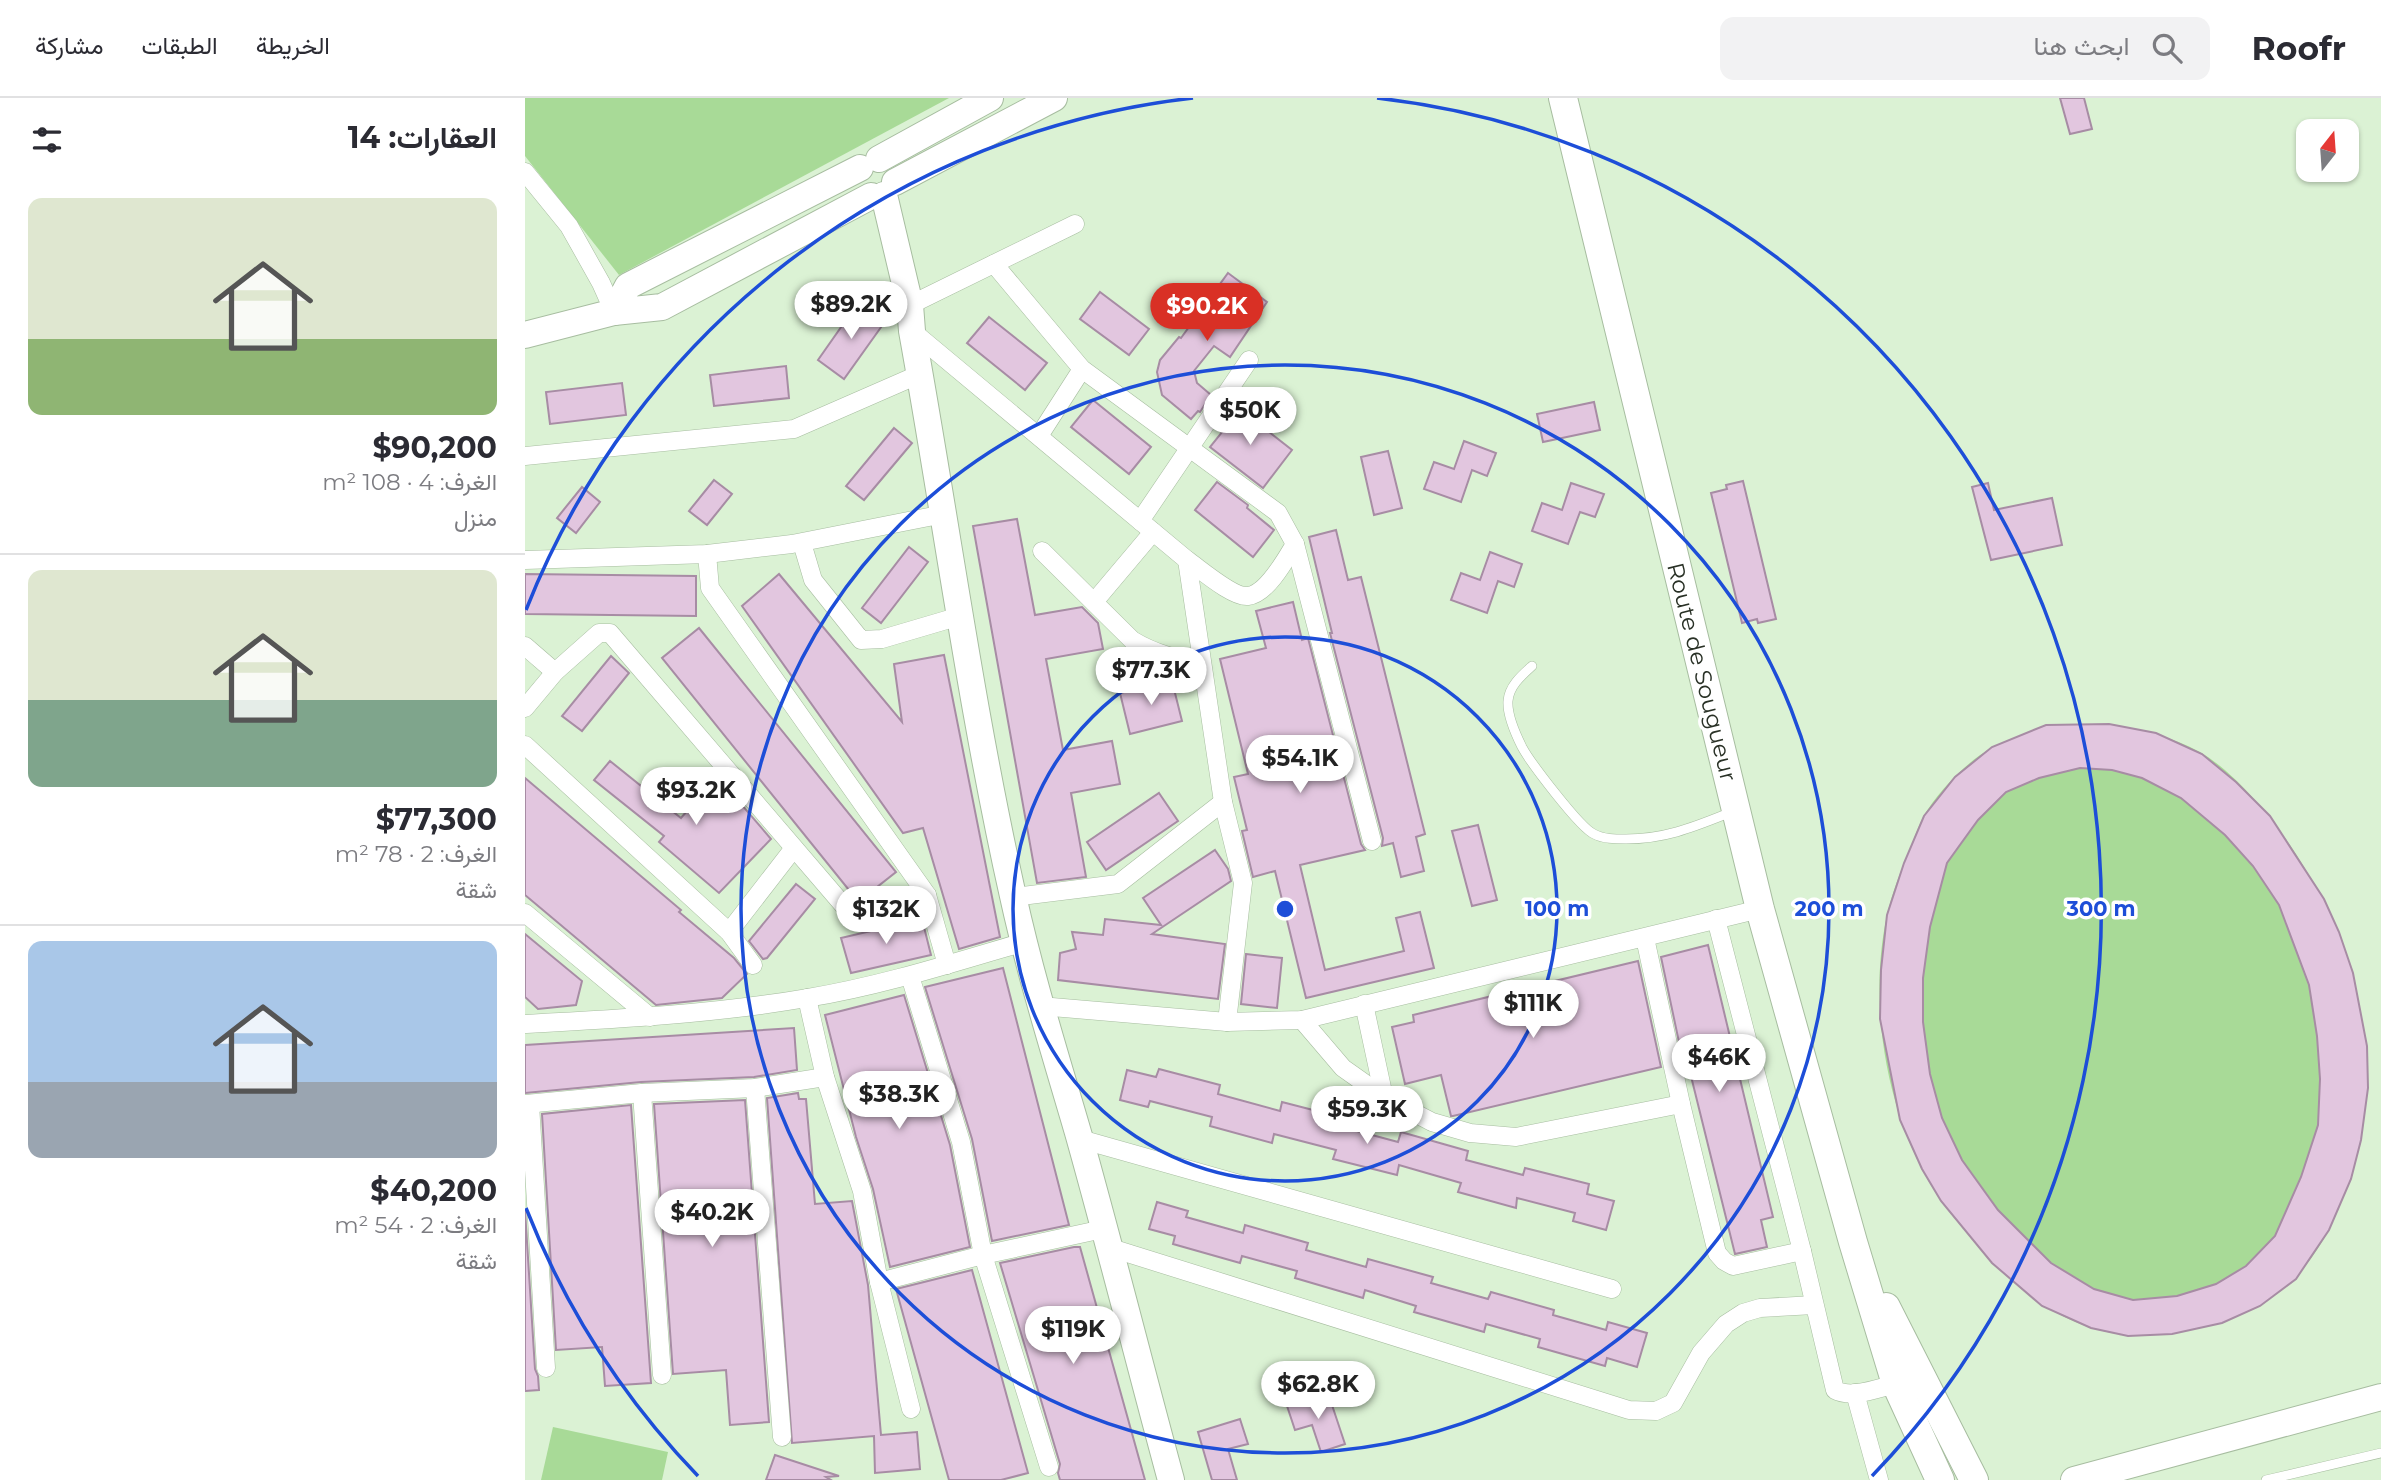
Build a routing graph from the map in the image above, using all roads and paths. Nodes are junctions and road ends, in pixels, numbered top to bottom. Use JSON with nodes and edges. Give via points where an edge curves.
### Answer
{"nodes":[{"id":1,"x":990,"y":98,"type":"edge"},
{"id":2,"x":1054,"y":98,"type":"edge"},
{"id":3,"x":1563,"y":98,"type":"edge"},
{"id":4,"x":869,"y":164,"type":"junction"},
{"id":5,"x":525,"y":172,"type":"edge"},
{"id":6,"x":883,"y":191,"type":"junction"},
{"id":7,"x":1075,"y":224,"type":"dead end"},
{"id":8,"x":994,"y":264,"type":"junction"},
{"id":9,"x":614,"y":312,"type":"junction"},
{"id":10,"x":911,"y":318,"type":"junction"},
{"id":11,"x":525,"y":335,"type":"edge"},
{"id":12,"x":1249,"y":360,"type":"dead end"},
{"id":13,"x":1082,"y":369,"type":"junction"},
{"id":14,"x":920,"y":374,"type":"junction"},
{"id":15,"x":1039,"y":436,"type":"junction"},
{"id":16,"x":1190,"y":449,"type":"junction"},
{"id":17,"x":525,"y":456,"type":"edge"},
{"id":18,"x":944,"y":514,"type":"junction"},
{"id":19,"x":1147,"y":527,"type":"junction"},
{"id":20,"x":802,"y":542,"type":"junction"},
{"id":21,"x":1295,"y":544,"type":"junction"},
{"id":22,"x":1042,"y":551,"type":"dead end"},
{"id":23,"x":707,"y":554,"type":"junction"},
{"id":24,"x":1187,"y":559,"type":"junction"},
{"id":25,"x":525,"y":560,"type":"edge"},
{"id":26,"x":1094,"y":602,"type":"junction"},
{"id":27,"x":960,"y":616,"type":"junction"},
{"id":28,"x":525,"y":646,"type":"edge"},
{"id":29,"x":1202,"y":664,"type":"junction"},
{"id":30,"x":1532,"y":666,"type":"dead end"},
{"id":31,"x":555,"y":672,"type":"junction"},
{"id":32,"x":525,"y":708,"type":"edge"},
{"id":33,"x":525,"y":745,"type":"edge"},
{"id":34,"x":1223,"y":802,"type":"junction"},
{"id":35,"x":1736,"y":811,"type":"junction"},
{"id":36,"x":1372,"y":841,"type":"dead end"},
{"id":37,"x":794,"y":848,"type":"junction"},
{"id":38,"x":927,"y":895,"type":"junction"},
{"id":39,"x":1014,"y":897,"type":"junction"},
{"id":40,"x":1760,"y":909,"type":"junction"},
{"id":41,"x":525,"y":913,"type":"edge"},
{"id":42,"x":1716,"y":919,"type":"junction"},
{"id":43,"x":729,"y":932,"type":"junction"},
{"id":44,"x":1645,"y":938,"type":"junction"},
{"id":45,"x":1024,"y":942,"type":"junction"},
{"id":46,"x":753,"y":965,"type":"dead end"},
{"id":47,"x":947,"y":965,"type":"junction"},
{"id":48,"x":910,"y":976,"type":"junction"},
{"id":49,"x":807,"y":998,"type":"junction"},
{"id":50,"x":1364,"y":1004,"type":"junction"},
{"id":51,"x":1040,"y":1006,"type":"junction"},
{"id":52,"x":650,"y":1017,"type":"junction"},
{"id":53,"x":1302,"y":1020,"type":"junction"},
{"id":54,"x":1227,"y":1022,"type":"junction"},
{"id":55,"x":527,"y":1023,"type":"edge"},
{"id":56,"x":825,"y":1077,"type":"junction"},
{"id":57,"x":755,"y":1088,"type":"junction"},
{"id":58,"x":642,"y":1093,"type":"junction"},
{"id":59,"x":1384,"y":1097,"type":"junction"},
{"id":60,"x":528,"y":1104,"type":"edge"},
{"id":61,"x":1681,"y":1104,"type":"junction"},
{"id":62,"x":1080,"y":1139,"type":"junction"},
{"id":63,"x":1105,"y":1238,"type":"junction"},
{"id":64,"x":1853,"y":1242,"type":"junction"},
{"id":65,"x":1802,"y":1251,"type":"junction"},
{"id":66,"x":983,"y":1255,"type":"junction"},
{"id":67,"x":879,"y":1282,"type":"junction"},
{"id":68,"x":1612,"y":1289,"type":"dead end"},
{"id":69,"x":1814,"y":1305,"type":"junction"},
{"id":70,"x":546,"y":1368,"type":"dead end"},
{"id":71,"x":662,"y":1375,"type":"dead end"},
{"id":72,"x":1896,"y":1384,"type":"junction"},
{"id":73,"x":1855,"y":1393,"type":"junction"},
{"id":74,"x":2381,"y":1397,"type":"edge"},
{"id":75,"x":911,"y":1409,"type":"dead end"},
{"id":76,"x":782,"y":1437,"type":"dead end"},
{"id":77,"x":2381,"y":1453,"type":"edge"},
{"id":78,"x":1049,"y":1467,"type":"dead end"},
{"id":79,"x":1171,"y":1480,"type":"edge"},
{"id":80,"x":1879,"y":1480,"type":"edge"},
{"id":81,"x":1940,"y":1480,"type":"edge"},
{"id":82,"x":1974,"y":1480,"type":"edge"},
{"id":83,"x":2074,"y":1480,"type":"edge"},
{"id":84,"x":2266,"y":1480,"type":"edge"}],
"edges":[{"from":1,"to":4,"type":"street"},
{"from":2,"to":6,"type":"street"},
{"from":3,"to":35,"type":"main road","name":"Route de Sougueur"},
{"from":4,"to":6,"type":"street","via":[[885,161],[893,170]]},
{"from":4,"to":9,"type":"street","via":[[628,286]]},
{"from":5,"to":9,"type":"street","via":[[569,226]]},
{"from":6,"to":9,"type":"street","via":[[662,307]]},
{"from":6,"to":10,"type":"street"},
{"from":7,"to":8,"type":"street"},
{"from":8,"to":10,"type":"street"},
{"from":8,"to":13,"type":"street"},
{"from":9,"to":11,"type":"street"},
{"from":10,"to":14,"type":"street"},
{"from":10,"to":15,"type":"street"},
{"from":12,"to":16,"type":"street"},
{"from":13,"to":15,"type":"street"},
{"from":13,"to":16,"type":"street"},
{"from":14,"to":17,"type":"street","via":[[794,429]]},
{"from":14,"to":18,"type":"street"},
{"from":15,"to":19,"type":"street"},
{"from":16,"to":19,"type":"street"},
{"from":16,"to":21,"type":"street","via":[[1278,513]]},
{"from":18,"to":20,"type":"street"},
{"from":18,"to":27,"type":"street"},
{"from":19,"to":24,"type":"street"},
{"from":19,"to":26,"type":"street"},
{"from":20,"to":23,"type":"street"},
{"from":20,"to":27,"type":"street","via":[[813,580],[861,640],[882,639]]},
{"from":21,"to":24,"type":"street","via":[[1271,580],[1248,596],[1234,593]]},
{"from":21,"to":36,"type":"street"},
{"from":22,"to":26,"type":"street"},
{"from":23,"to":25,"type":"street"},
{"from":23,"to":38,"type":"street","via":[[710,588]]},
{"from":24,"to":29,"type":"street"},
{"from":26,"to":29,"type":"street","via":[[1148,650]]},
{"from":27,"to":39,"type":"street"},
{"from":28,"to":31,"type":"street"},
{"from":29,"to":34,"type":"street"},
{"from":30,"to":35,"type":"lane","via":[[1516,681],[1508,700],[1511,719],[1522,748],[1592,834],[1651,839]]},
{"from":31,"to":32,"type":"street"},
{"from":31,"to":37,"type":"street","via":[[600,633],[610,633]]},
{"from":33,"to":43,"type":"street"},
{"from":34,"to":39,"type":"street","via":[[1118,884]]},
{"from":34,"to":54,"type":"street","via":[[1243,883]]},
{"from":35,"to":40,"type":"main road","name":"Route de Sougueur"},
{"from":37,"to":38,"type":"street","via":[[850,913]]},
{"from":37,"to":43,"type":"street"},
{"from":38,"to":47,"type":"street"},
{"from":39,"to":45,"type":"street"},
{"from":40,"to":42,"type":"street"},
{"from":40,"to":64,"type":"main road","name":"Route de Sougueur"},
{"from":41,"to":52,"type":"street"},
{"from":42,"to":44,"type":"street"},
{"from":42,"to":65,"type":"street"},
{"from":43,"to":46,"type":"street"},
{"from":44,"to":50,"type":"street"},
{"from":44,"to":61,"type":"street"},
{"from":45,"to":47,"type":"street"},
{"from":45,"to":51,"type":"street"},
{"from":47,"to":48,"type":"street"},
{"from":48,"to":49,"type":"street"},
{"from":48,"to":66,"type":"street","via":[[961,1142]]},
{"from":49,"to":52,"type":"street"},
{"from":49,"to":56,"type":"street"},
{"from":50,"to":53,"type":"street"},
{"from":50,"to":59,"type":"street"},
{"from":51,"to":54,"type":"street"},
{"from":51,"to":62,"type":"street"},
{"from":52,"to":55,"type":"street"},
{"from":53,"to":54,"type":"street"},
{"from":53,"to":59,"type":"street","via":[[1343,1068]]},
{"from":56,"to":57,"type":"street"},
{"from":56,"to":67,"type":"street","via":[[862,1191]]},
{"from":57,"to":58,"type":"street"},
{"from":57,"to":76,"type":"street"},
{"from":58,"to":60,"type":"street"},
{"from":58,"to":71,"type":"street"},
{"from":59,"to":61,"type":"street","via":[[1432,1122],[1470,1133],[1516,1137]]},
{"from":60,"to":70,"type":"street"},
{"from":61,"to":65,"type":"street","via":[[1717,1253],[1733,1266]]},
{"from":62,"to":63,"type":"street"},
{"from":62,"to":68,"type":"street"},
{"from":63,"to":66,"type":"street"},
{"from":63,"to":69,"type":"street","via":[[1629,1410],[1655,1411],[1673,1403],[1701,1353],[1726,1324],[1743,1313]]},
{"from":63,"to":79,"type":"street"},
{"from":64,"to":72,"type":"main road"},
{"from":64,"to":82,"type":"main road"},
{"from":65,"to":69,"type":"street"},
{"from":66,"to":67,"type":"street"},
{"from":66,"to":78,"type":"street"},
{"from":67,"to":75,"type":"street"},
{"from":69,"to":73,"type":"street","via":[[1835,1390]]},
{"from":72,"to":73,"type":"street"},
{"from":72,"to":81,"type":"main road"},
{"from":73,"to":80,"type":"street"},
{"from":74,"to":83,"type":"street"},
{"from":77,"to":84,"type":"lane"}]}
